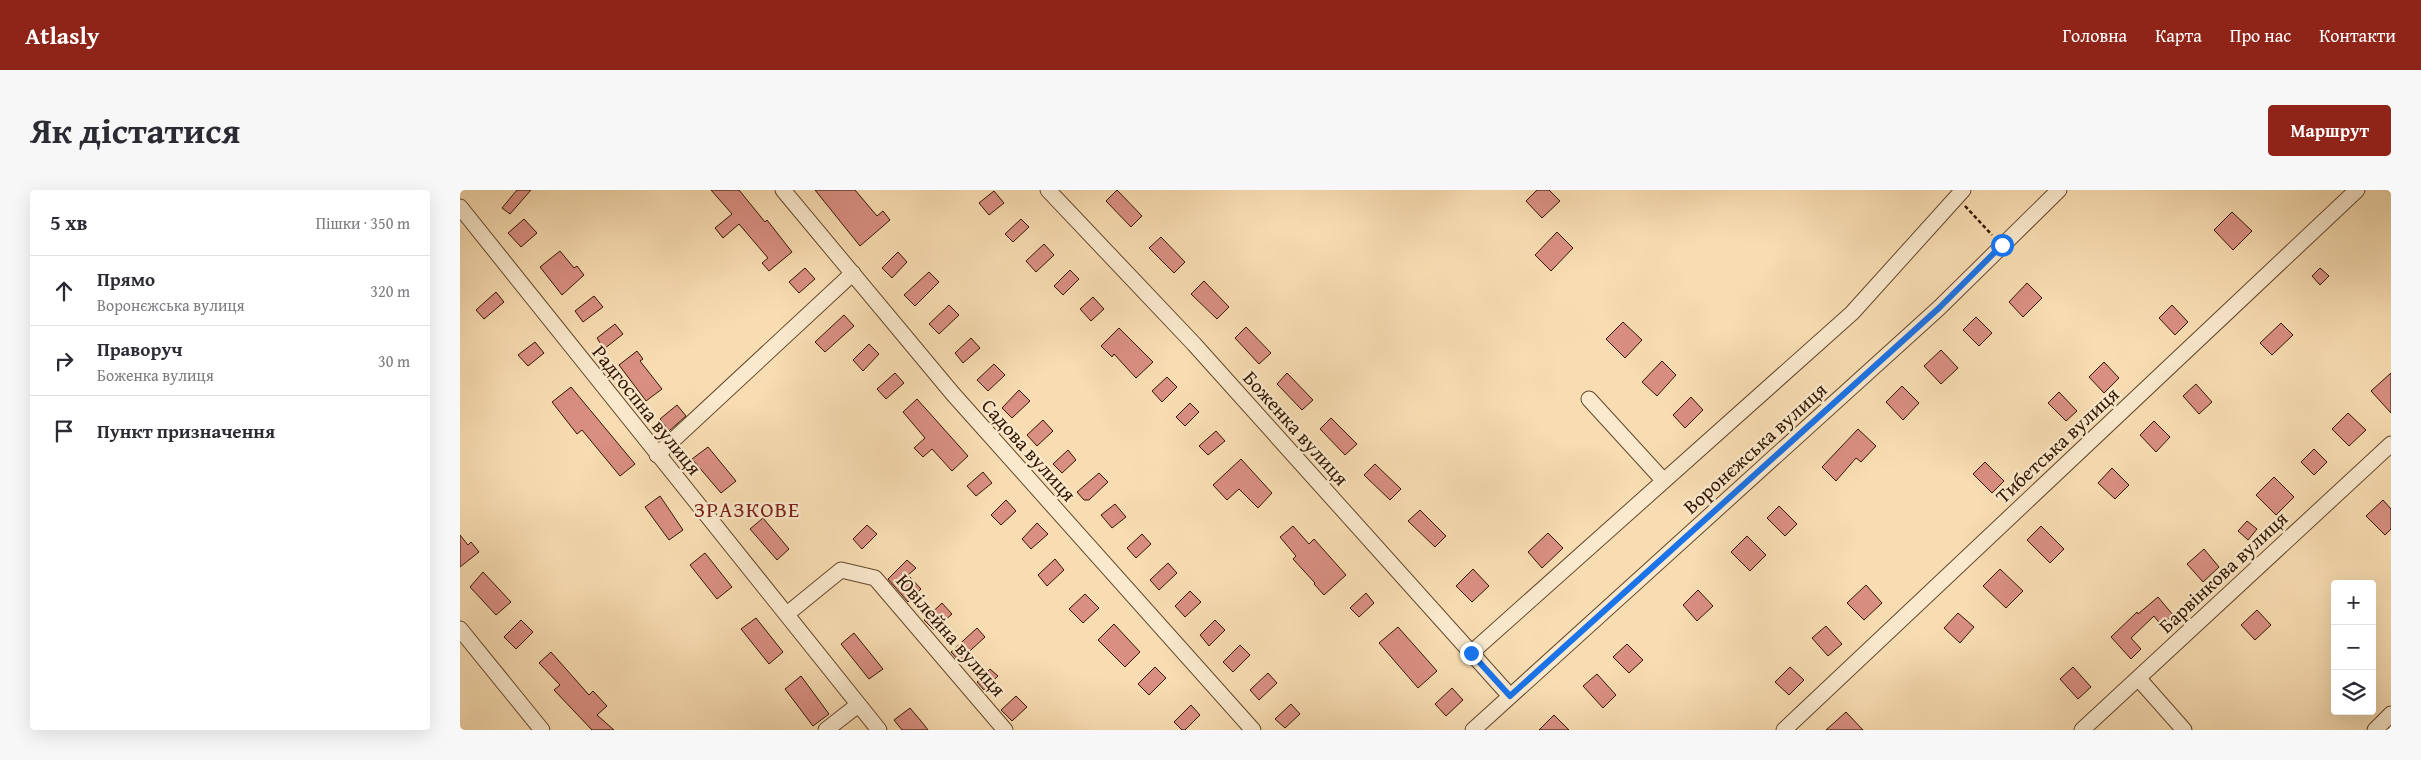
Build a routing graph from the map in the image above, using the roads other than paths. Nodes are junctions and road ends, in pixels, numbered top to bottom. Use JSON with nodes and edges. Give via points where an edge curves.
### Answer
{"nodes":[{"id":1,"x":783,"y":190,"type":"edge"},
{"id":2,"x":1048,"y":190,"type":"edge"},
{"id":3,"x":2058,"y":190,"type":"edge"},
{"id":4,"x":2356,"y":190,"type":"edge"},
{"id":5,"x":1960,"y":194,"type":"edge"},
{"id":6,"x":460,"y":207,"type":"edge"},
{"id":7,"x":853,"y":273,"type":"junction"},
{"id":8,"x":1589,"y":399,"type":"dead end"},
{"id":9,"x":2391,"y":444,"type":"edge"},
{"id":10,"x":657,"y":454,"type":"junction"},
{"id":11,"x":1663,"y":480,"type":"junction"},
{"id":12,"x":787,"y":614,"type":"junction"},
{"id":13,"x":460,"y":629,"type":"edge"},
{"id":14,"x":1471,"y":653,"type":"junction"},
{"id":15,"x":2138,"y":678,"type":"junction"},
{"id":16,"x":1510,"y":696,"type":"junction"},
{"id":17,"x":858,"y":705,"type":"junction"},
{"id":18,"x":2391,"y":714,"type":"edge"},
{"id":19,"x":542,"y":730,"type":"edge"},
{"id":20,"x":826,"y":730,"type":"edge"},
{"id":21,"x":878,"y":730,"type":"edge"},
{"id":22,"x":1005,"y":730,"type":"edge"},
{"id":23,"x":1253,"y":730,"type":"edge"},
{"id":24,"x":1473,"y":730,"type":"edge"},
{"id":25,"x":1784,"y":730,"type":"edge"},
{"id":26,"x":2082,"y":730,"type":"edge"},
{"id":27,"x":2184,"y":730,"type":"edge"},
{"id":28,"x":2375,"y":730,"type":"edge"}],
"edges":[{"from":1,"to":7,"type":"street","name":"Садова вулиця"},
{"from":2,"to":14,"type":"street","name":"Боженка вулиця","via":[[1194,344]]},
{"from":3,"to":16,"type":"street","name":"Воронєжська вулиця","via":[[1939,308]]},
{"from":4,"to":25,"type":"street","name":"Тибетська вулиця"},
{"from":5,"to":11,"type":"street","via":[[1852,313]]},
{"from":6,"to":10,"type":"street","name":"Радгоспна вулиця"},
{"from":7,"to":10,"type":"street"},
{"from":7,"to":23,"type":"street","name":"Садова вулиця","via":[[952,394]]},
{"from":8,"to":11,"type":"street"},
{"from":9,"to":15,"type":"street","name":"Барвінкова вулиця"},
{"from":10,"to":12,"type":"street","name":"Радгоспна вулиця"},
{"from":11,"to":14,"type":"street"},
{"from":12,"to":17,"type":"street","name":"Радгоспна вулиця"},
{"from":12,"to":22,"type":"street","name":"Ювілейна вулиця","via":[[840,570],[875,578]]},
{"from":13,"to":19,"type":"street"},
{"from":14,"to":16,"type":"street","name":"Боженка вулиця"},
{"from":15,"to":26,"type":"street","name":"Барвінкова вулиця"},
{"from":15,"to":27,"type":"street"},
{"from":16,"to":24,"type":"street","name":"Воронєжська вулиця"},
{"from":17,"to":20,"type":"street"},
{"from":17,"to":21,"type":"street","name":"Радгоспна вулиця"},
{"from":18,"to":28,"type":"street"}]}
